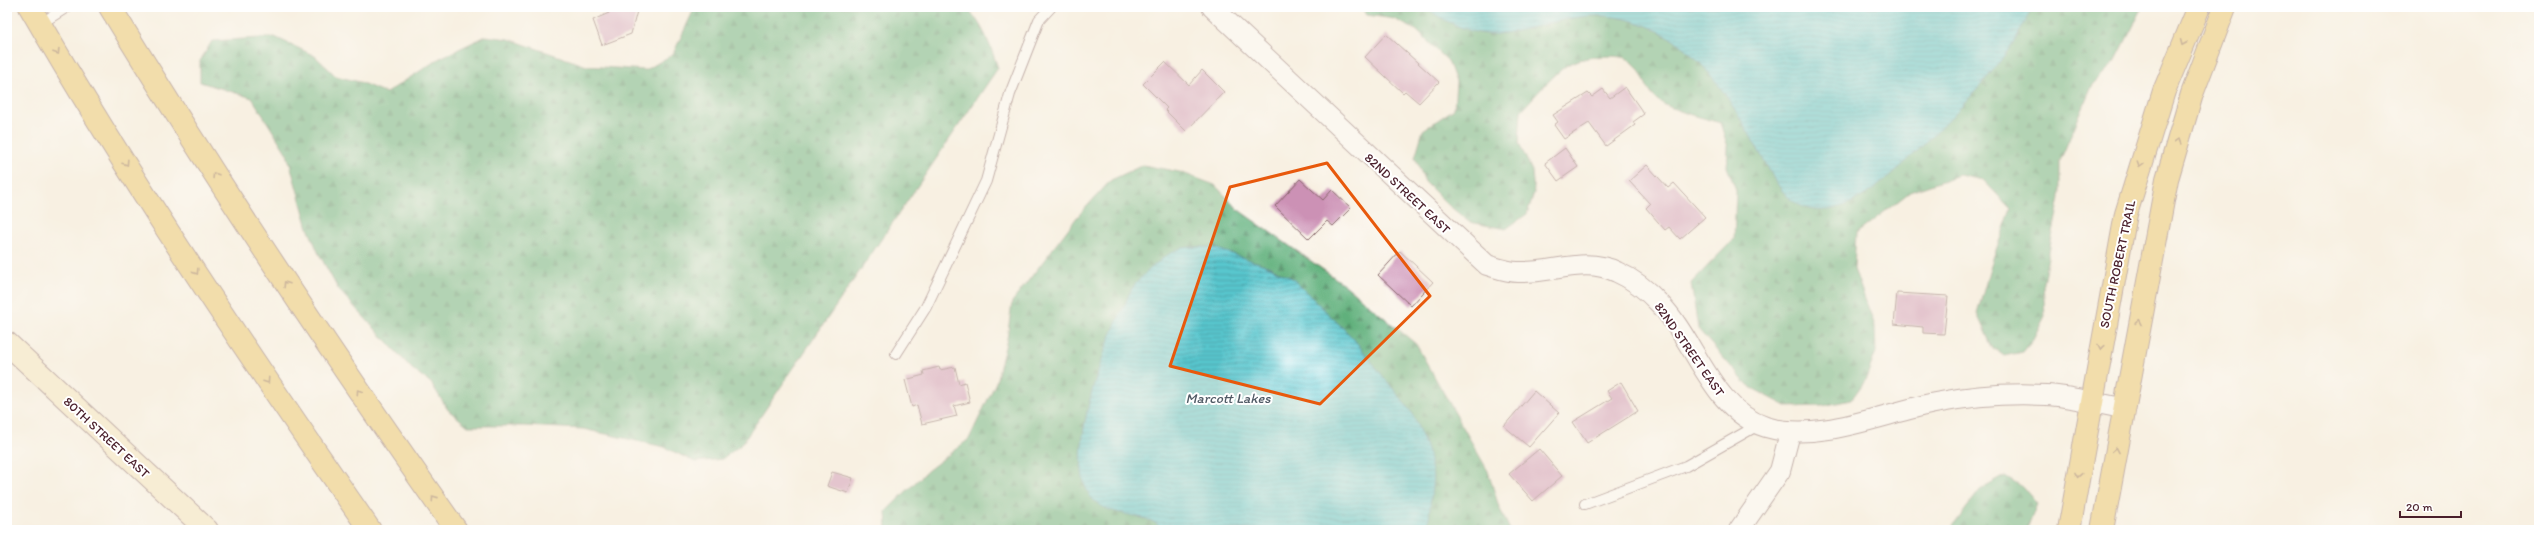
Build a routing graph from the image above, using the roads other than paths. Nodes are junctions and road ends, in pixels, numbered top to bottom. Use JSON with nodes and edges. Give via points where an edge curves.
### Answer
{"nodes":[{"id":1,"x":67,"y":7,"type":"edge"},
{"id":2,"x":110,"y":7,"type":"edge"},
{"id":3,"x":1051,"y":7,"type":"edge"},
{"id":4,"x":1212,"y":7,"type":"edge"},
{"id":5,"x":2199,"y":7,"type":"edge"},
{"id":6,"x":2225,"y":7,"type":"edge"},
{"id":7,"x":35,"y":16,"type":"edge"},
{"id":8,"x":7,"y":343,"type":"edge"},
{"id":9,"x":896,"y":354,"type":"dead end"},
{"id":10,"x":2091,"y":402,"type":"junction"},
{"id":11,"x":2124,"y":408,"type":"junction"},
{"id":12,"x":1760,"y":424,"type":"junction"},
{"id":13,"x":1790,"y":433,"type":"junction"},
{"id":14,"x":1585,"y":504,"type":"dead end"},
{"id":15,"x":207,"y":530,"type":"edge"},
{"id":16,"x":370,"y":530,"type":"edge"},
{"id":17,"x":456,"y":530,"type":"edge"},
{"id":18,"x":1739,"y":530,"type":"edge"},
{"id":19,"x":2069,"y":530,"type":"edge"},
{"id":20,"x":2102,"y":530,"type":"edge"}],
"edges":[{"from":1,"to":7,"type":"lane"},
{"from":17,"to":2,"type":"main road","one_way":true,"via":[[314,327]]},
{"from":3,"to":9,"type":"lane","via":[[1039,20],[1010,94],[986,181],[926,308]]},
{"from":4,"to":12,"type":"street","name":"82ND STREET EAST","via":[[1487,265],[1519,272],[1591,264],[1616,271],[1639,285],[1661,304],[1723,397],[1744,416]]},
{"from":5,"to":10,"type":"main road","name":"SOUTH ROBERT TRAIL","one_way":true,"via":[[2164,91],[2138,170],[2115,267]]},
{"from":11,"to":6,"type":"main road","one_way":true,"via":[[2167,179],[2192,94]]},
{"from":7,"to":16,"type":"main road","one_way":true,"via":[[122,157],[264,376]]},
{"from":8,"to":15,"type":"street","name":"80TH STREET EAST"},
{"from":10,"to":11,"type":"street","name":"82ND STREET EAST"},
{"from":10,"to":13,"type":"street","name":"82ND STREET EAST","via":[[2047,395],[1994,395],[1935,403],[1860,422]]},
{"from":10,"to":19,"type":"main road","name":"SOUTH ROBERT TRAIL","one_way":true},
{"from":20,"to":11,"type":"main road","one_way":true},
{"from":12,"to":13,"type":"street","name":"82ND STREET EAST"},
{"from":12,"to":14,"type":"lane","via":[[1686,466]]},
{"from":13,"to":18,"type":"street","via":[[1780,471]]}]}
